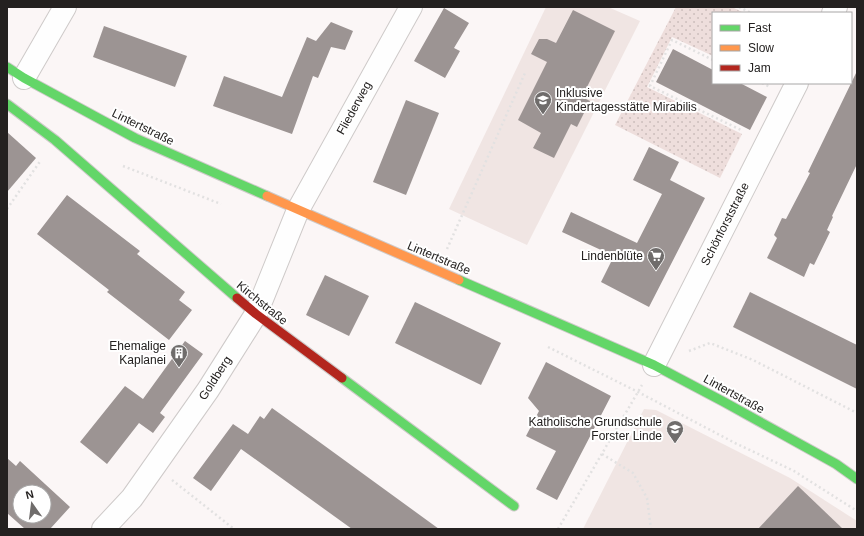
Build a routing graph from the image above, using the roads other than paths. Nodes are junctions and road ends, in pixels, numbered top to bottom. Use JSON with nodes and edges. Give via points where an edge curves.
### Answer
{"nodes":[{"id":1,"x":65,"y":7,"type":"edge"},
{"id":2,"x":411,"y":7,"type":"edge"},
{"id":3,"x":16,"y":72,"type":"edge"},
{"id":4,"x":796,"y":84,"type":"edge"},
{"id":5,"x":7,"y":104,"type":"edge"},
{"id":6,"x":298,"y":210,"type":"junction"},
{"id":7,"x":256,"y":314,"type":"junction"},
{"id":8,"x":654,"y":365,"type":"junction"},
{"id":9,"x":857,"y":479,"type":"edge"},
{"id":10,"x":514,"y":506,"type":"dead end"},
{"id":11,"x":103,"y":529,"type":"edge"}],
"edges":[{"from":1,"to":3,"type":"street"},
{"from":2,"to":6,"type":"street","name":"Fliederweg"},
{"from":3,"to":6,"type":"main road","name":"Lintertstraße","via":[[136,138]]},
{"from":4,"to":8,"type":"street","name":"Schönforststraße"},
{"from":5,"to":7,"type":"main road","name":"Kirchstraße","via":[[55,140]]},
{"from":6,"to":7,"type":"street","name":"Goldberg"},
{"from":6,"to":8,"type":"main road","name":"Lintertstraße"},
{"from":7,"to":10,"type":"main road","name":"Kirchstraße"},
{"from":7,"to":11,"type":"street","name":"Goldberg","via":[[208,390],[155,466],[132,498]]},
{"from":8,"to":9,"type":"main road","name":"Lintertstraße","via":[[836,464]]}]}
